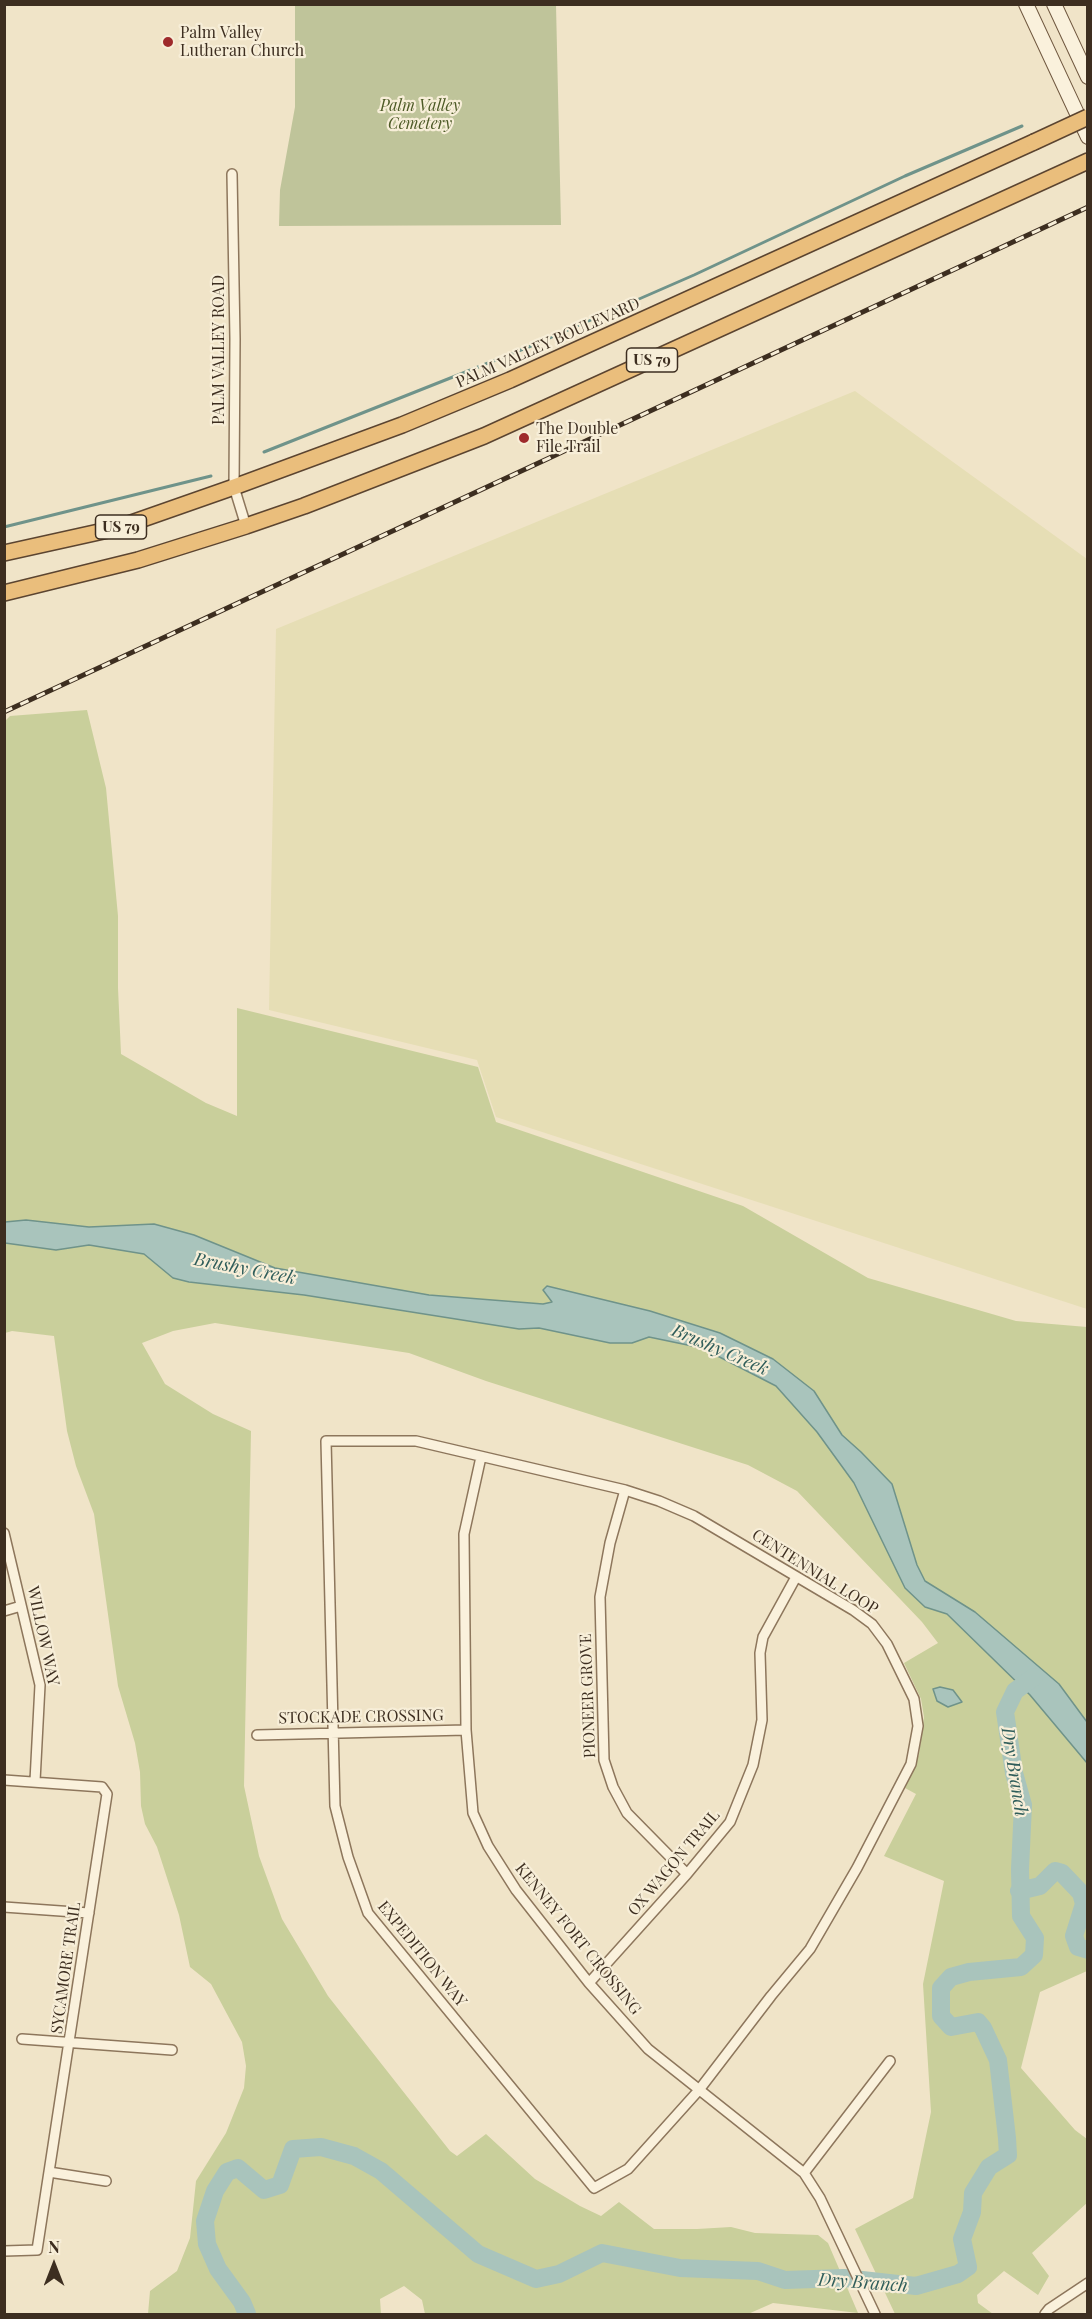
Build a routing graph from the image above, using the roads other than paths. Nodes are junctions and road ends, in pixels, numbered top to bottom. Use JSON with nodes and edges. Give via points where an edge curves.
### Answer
{"nodes":[{"id":1,"x":1026,"y":4,"type":"edge"},
{"id":2,"x":1054,"y":4,"type":"edge"},
{"id":3,"x":1088,"y":76,"type":"edge"},
{"id":4,"x":1088,"y":117,"type":"edge"},
{"id":5,"x":1088,"y":137,"type":"edge"},
{"id":6,"x":1088,"y":161,"type":"edge"},
{"id":7,"x":232,"y":174,"type":"dead end"},
{"id":8,"x":234,"y":488,"type":"junction"},
{"id":9,"x":246,"y":526,"type":"junction"},
{"id":10,"x":4,"y":553,"type":"edge"},
{"id":11,"x":4,"y":593,"type":"edge"},
{"id":12,"x":326,"y":1441,"type":"joint"},
{"id":13,"x":481,"y":1457,"type":"junction"},
{"id":14,"x":625,"y":1490,"type":"junction"},
{"id":15,"x":4,"y":1533,"type":"edge"},
{"id":16,"x":796,"y":1577,"type":"junction"},
{"id":17,"x":21,"y":1606,"type":"junction"},
{"id":18,"x":4,"y":1611,"type":"edge"},
{"id":19,"x":465,"y":1730,"type":"junction"},
{"id":20,"x":333,"y":1733,"type":"junction"},
{"id":21,"x":257,"y":1735,"type":"dead end"},
{"id":22,"x":4,"y":1780,"type":"edge"},
{"id":23,"x":35,"y":1781,"type":"junction"},
{"id":24,"x":687,"y":1874,"type":"junction"},
{"id":25,"x":4,"y":1907,"type":"edge"},
{"id":26,"x":89,"y":1913,"type":"junction"},
{"id":27,"x":589,"y":1983,"type":"junction"},
{"id":28,"x":22,"y":2039,"type":"dead end"},
{"id":29,"x":71,"y":2042,"type":"junction"},
{"id":30,"x":172,"y":2050,"type":"dead end"},
{"id":31,"x":891,"y":2061,"type":"dead end"},
{"id":32,"x":699,"y":2090,"type":"junction"},
{"id":33,"x":49,"y":2172,"type":"junction"},
{"id":34,"x":804,"y":2173,"type":"junction"},
{"id":35,"x":106,"y":2181,"type":"dead end"},
{"id":36,"x":4,"y":2251,"type":"edge"},
{"id":37,"x":1086,"y":2287,"type":"edge"},
{"id":38,"x":873,"y":2313,"type":"edge"},
{"id":39,"x":1045,"y":2314,"type":"edge"}],
"edges":[{"from":1,"to":5,"type":"main road"},
{"from":2,"to":3,"type":"main road"},
{"from":4,"to":8,"type":"highway","name":"PALM VALLEY BOULEVARD","number":"US 79","bridge":true,"via":[[510,380]]},
{"from":6,"to":9,"type":"highway","number":"US 79","via":[[484,436]]},
{"from":7,"to":8,"type":"street","name":"PALM VALLEY ROAD"},
{"from":8,"to":9,"type":"street","name":"PALM VALLEY ROAD"},
{"from":8,"to":10,"type":"highway","name":"PALM VALLEY BOULEVARD","number":"US 79","via":[[117,528]]},
{"from":9,"to":11,"type":"highway","number":"US 79","via":[[138,560]]},
{"from":12,"to":13,"type":"street","name":"CENTENNIAL LOOP","via":[[416,1441]]},
{"from":12,"to":20,"type":"street","name":"EXPEDITION WAY"},
{"from":13,"to":14,"type":"street","name":"CENTENNIAL LOOP"},
{"from":13,"to":19,"type":"street","name":"KENNEY FORT CROSSING","via":[[465,1534]]},
{"from":14,"to":16,"type":"street","name":"CENTENNIAL LOOP","via":[[694,1516]]},
{"from":14,"to":24,"type":"street","name":"PIONEER GROVE","via":[[600,1597],[604,1760],[627,1814]]},
{"from":15,"to":17,"type":"street","name":"WILLOW WAY"},
{"from":16,"to":24,"type":"street","name":"OX WAGON TRAIL","via":[[763,1637],[759,1653],[762,1720],[753,1765],[730,1822]]},
{"from":16,"to":32,"type":"street","name":"CENTENNIAL LOOP","via":[[853,1610],[872,1624],[887,1644],[914,1699],[918,1726],[911,1764],[810,1950]]},
{"from":17,"to":18,"type":"street"},
{"from":17,"to":23,"type":"street","name":"WILLOW WAY","via":[[40,1684]]},
{"from":19,"to":20,"type":"street","name":"STOCKADE CROSSING"},
{"from":19,"to":27,"type":"street","name":"KENNEY FORT CROSSING","via":[[473,1814],[488,1846],[516,1890]]},
{"from":20,"to":21,"type":"street","name":"STOCKADE CROSSING"},
{"from":20,"to":32,"type":"street","name":"EXPEDITION WAY","via":[[335,1806],[368,1913],[594,2188],[628,2169]]},
{"from":22,"to":23,"type":"street","name":"SYCAMORE TRAIL"},
{"from":23,"to":26,"type":"street","name":"SYCAMORE TRAIL","via":[[102,1787],[107,1794]]},
{"from":24,"to":27,"type":"street","name":"OX WAGON TRAIL"},
{"from":25,"to":26,"type":"street"},
{"from":26,"to":29,"type":"street","name":"SYCAMORE TRAIL"},
{"from":27,"to":32,"type":"street","name":"KENNEY FORT CROSSING","via":[[648,2049]]},
{"from":28,"to":29,"type":"street"},
{"from":29,"to":30,"type":"street"},
{"from":29,"to":33,"type":"street","name":"SYCAMORE TRAIL"},
{"from":31,"to":34,"type":"street"},
{"from":32,"to":34,"type":"street","name":"KENNEY FORT CROSSING"},
{"from":33,"to":35,"type":"street"},
{"from":33,"to":36,"type":"street","name":"SYCAMORE TRAIL","via":[[38,2250]]},
{"from":34,"to":38,"type":"street","name":"KENNEY FORT CROSSING","via":[[839,2236]]},
{"from":37,"to":39,"type":"street"}]}
